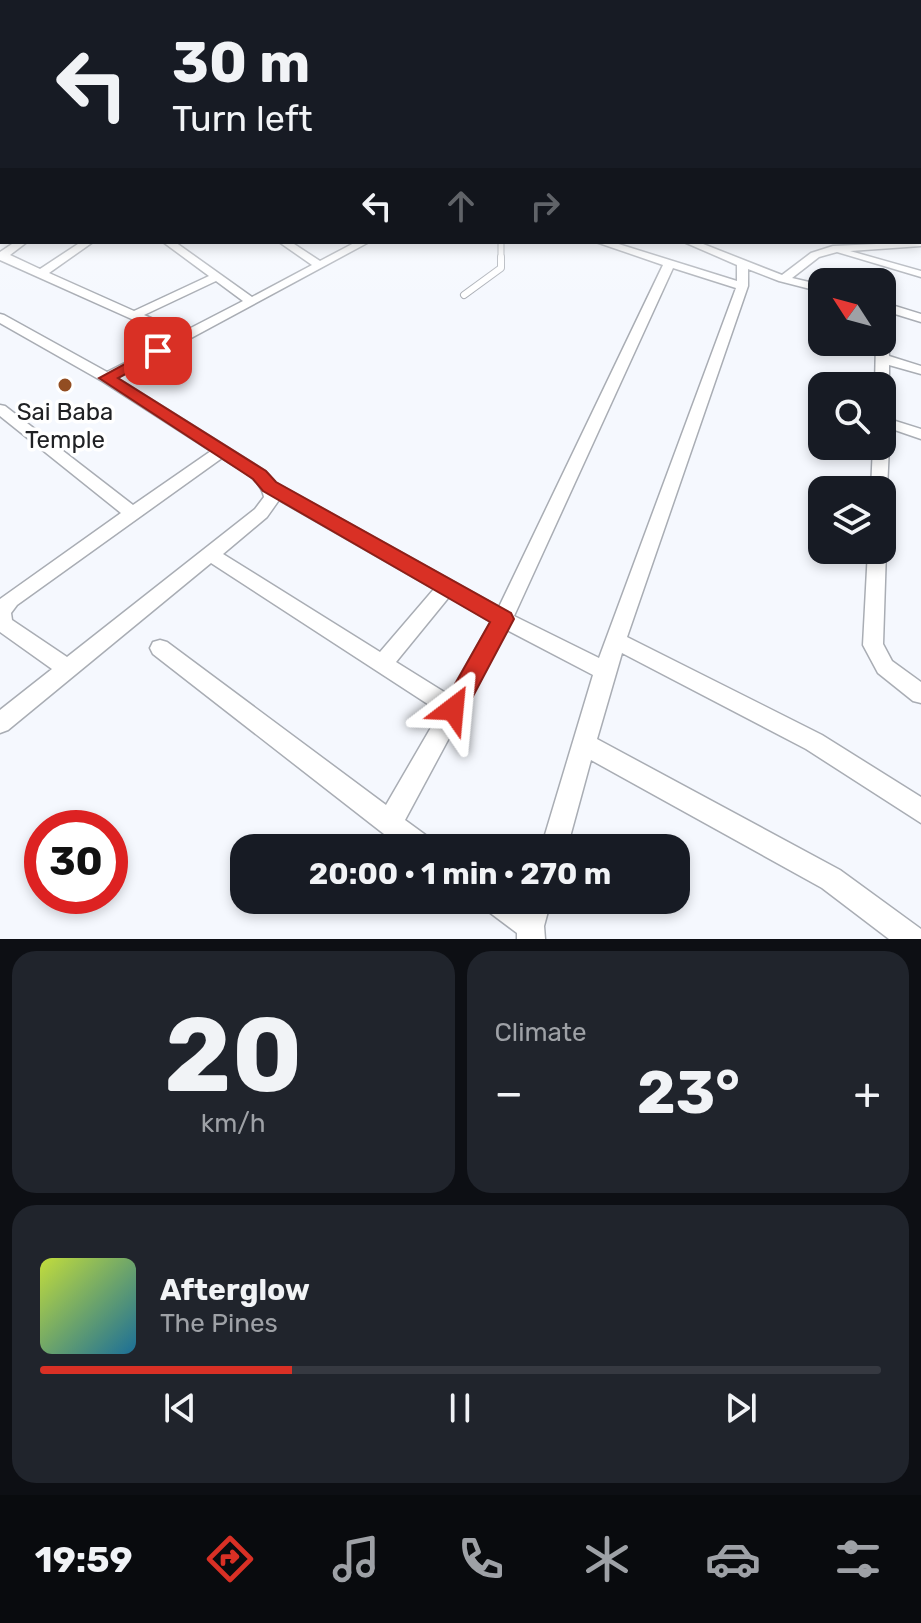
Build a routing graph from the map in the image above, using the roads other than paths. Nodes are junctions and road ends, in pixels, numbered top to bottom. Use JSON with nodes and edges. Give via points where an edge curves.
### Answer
{"nodes":[{"id":1,"x":19,"y":244,"type":"edge"},
{"id":2,"x":85,"y":244,"type":"edge"},
{"id":3,"x":171,"y":244,"type":"edge"},
{"id":4,"x":287,"y":244,"type":"edge"},
{"id":5,"x":360,"y":244,"type":"edge"},
{"id":6,"x":501,"y":244,"type":"edge"},
{"id":7,"x":607,"y":244,"type":"edge"},
{"id":8,"x":920,"y":244,"type":"edge"},
{"id":9,"x":707,"y":245,"type":"edge"},
{"id":10,"x":833,"y":249,"type":"junction"},
{"id":11,"x":1,"y":256,"type":"edge"},
{"id":12,"x":743,"y":263,"type":"junction"},
{"id":13,"x":320,"y":266,"type":"junction"},
{"id":14,"x":668,"y":266,"type":"junction"},
{"id":15,"x":43,"y":272,"type":"junction"},
{"id":16,"x":921,"y":274,"type":"edge"},
{"id":17,"x":216,"y":277,"type":"junction"},
{"id":18,"x":783,"y":279,"type":"junction"},
{"id":19,"x":808,"y":285,"type":"edge"},
{"id":20,"x":742,"y":286,"type":"junction"},
{"id":21,"x":464,"y":295,"type":"dead end"},
{"id":22,"x":252,"y":302,"type":"junction"},
{"id":23,"x":896,"y":310,"type":"edge"},
{"id":24,"x":135,"y":315,"type":"junction"},
{"id":25,"x":0,"y":318,"type":"edge"},
{"id":26,"x":921,"y":318,"type":"edge"},
{"id":27,"x":183,"y":337,"type":"junction"},
{"id":28,"x":884,"y":356,"type":"edge"},
{"id":29,"x":884,"y":359,"type":"junction"},
{"id":30,"x":921,"y":370,"type":"edge"},
{"id":31,"x":884,"y":372,"type":"edge"},
{"id":32,"x":107,"y":378,"type":"junction"},
{"id":33,"x":0,"y":409,"type":"edge"},
{"id":34,"x":896,"y":426,"type":"edge"},
{"id":35,"x":921,"y":434,"type":"edge"},
{"id":36,"x":222,"y":451,"type":"junction"},
{"id":37,"x":270,"y":487,"type":"junction"},
{"id":38,"x":133,"y":514,"type":"junction"},
{"id":39,"x":208,"y":553,"type":"junction"},
{"id":40,"x":876,"y":564,"type":"edge"},
{"id":41,"x":447,"y":587,"type":"junction"},
{"id":42,"x":1,"y":612,"type":"edge"},
{"id":43,"x":503,"y":619,"type":"junction"},
{"id":44,"x":618,"y":642,"type":"junction"},
{"id":45,"x":160,"y":648,"type":"dead end"},
{"id":46,"x":383,"y":663,"type":"junction"},
{"id":47,"x":68,"y":669,"type":"junction"},
{"id":48,"x":605,"y":671,"type":"junction"},
{"id":49,"x":921,"y":694,"type":"edge"},
{"id":50,"x":453,"y":709,"type":"junction"},
{"id":51,"x":0,"y":723,"type":"edge"},
{"id":52,"x":586,"y":745,"type":"junction"},
{"id":53,"x":921,"y":811,"type":"edge"},
{"id":54,"x":389,"y":824,"type":"junction"},
{"id":55,"x":403,"y":834,"type":"edge"},
{"id":56,"x":558,"y":834,"type":"edge"},
{"id":57,"x":509,"y":914,"type":"edge"},
{"id":58,"x":530,"y":933,"type":"edge"},
{"id":59,"x":912,"y":939,"type":"edge"}],
"edges":[{"from":1,"to":11,"type":"street"},
{"from":2,"to":15,"type":"street"},
{"from":3,"to":17,"type":"street"},
{"from":4,"to":13,"type":"street"},
{"from":5,"to":13,"type":"street"},
{"from":6,"to":21,"type":"lane","via":[[501,268]]},
{"from":7,"to":14,"type":"street"},
{"from":8,"to":10,"type":"street"},
{"from":9,"to":12,"type":"street"},
{"from":10,"to":16,"type":"street"},
{"from":10,"to":18,"type":"street","via":[[815,255]]},
{"from":11,"to":15,"type":"street"},
{"from":12,"to":18,"type":"street"},
{"from":12,"to":20,"type":"street"},
{"from":13,"to":22,"type":"street"},
{"from":14,"to":20,"type":"street"},
{"from":14,"to":43,"type":"street"},
{"from":15,"to":24,"type":"street"},
{"from":17,"to":22,"type":"street"},
{"from":17,"to":24,"type":"street"},
{"from":18,"to":19,"type":"street"},
{"from":20,"to":44,"type":"street"},
{"from":22,"to":27,"type":"street"},
{"from":23,"to":26,"type":"street"},
{"from":24,"to":27,"type":"street"},
{"from":25,"to":32,"type":"street"},
{"from":27,"to":32,"type":"street"},
{"from":28,"to":29,"type":"street"},
{"from":29,"to":30,"type":"street"},
{"from":29,"to":31,"type":"street"},
{"from":32,"to":36,"type":"street"},
{"from":33,"to":38,"type":"street"},
{"from":34,"to":35,"type":"street"},
{"from":36,"to":37,"type":"street"},
{"from":36,"to":38,"type":"street"},
{"from":37,"to":39,"type":"street","via":[[272,498],[261,513]]},
{"from":37,"to":41,"type":"street"},
{"from":38,"to":42,"type":"street","via":[[10,600]]},
{"from":39,"to":46,"type":"street"},
{"from":39,"to":47,"type":"street"},
{"from":40,"to":49,"type":"street","via":[[873,645],[885,667]]},
{"from":41,"to":43,"type":"street"},
{"from":41,"to":46,"type":"street"},
{"from":42,"to":47,"type":"street","via":[[3,624]]},
{"from":43,"to":48,"type":"street"},
{"from":43,"to":50,"type":"street"},
{"from":44,"to":48,"type":"street"},
{"from":44,"to":53,"type":"street","via":[[814,742]]},
{"from":45,"to":54,"type":"street"},
{"from":46,"to":50,"type":"street"},
{"from":47,"to":51,"type":"street"},
{"from":48,"to":52,"type":"street"},
{"from":50,"to":54,"type":"street"},
{"from":52,"to":56,"type":"street"},
{"from":52,"to":59,"type":"street","via":[[831,879]]},
{"from":54,"to":55,"type":"street"},
{"from":57,"to":58,"type":"street"}]}
